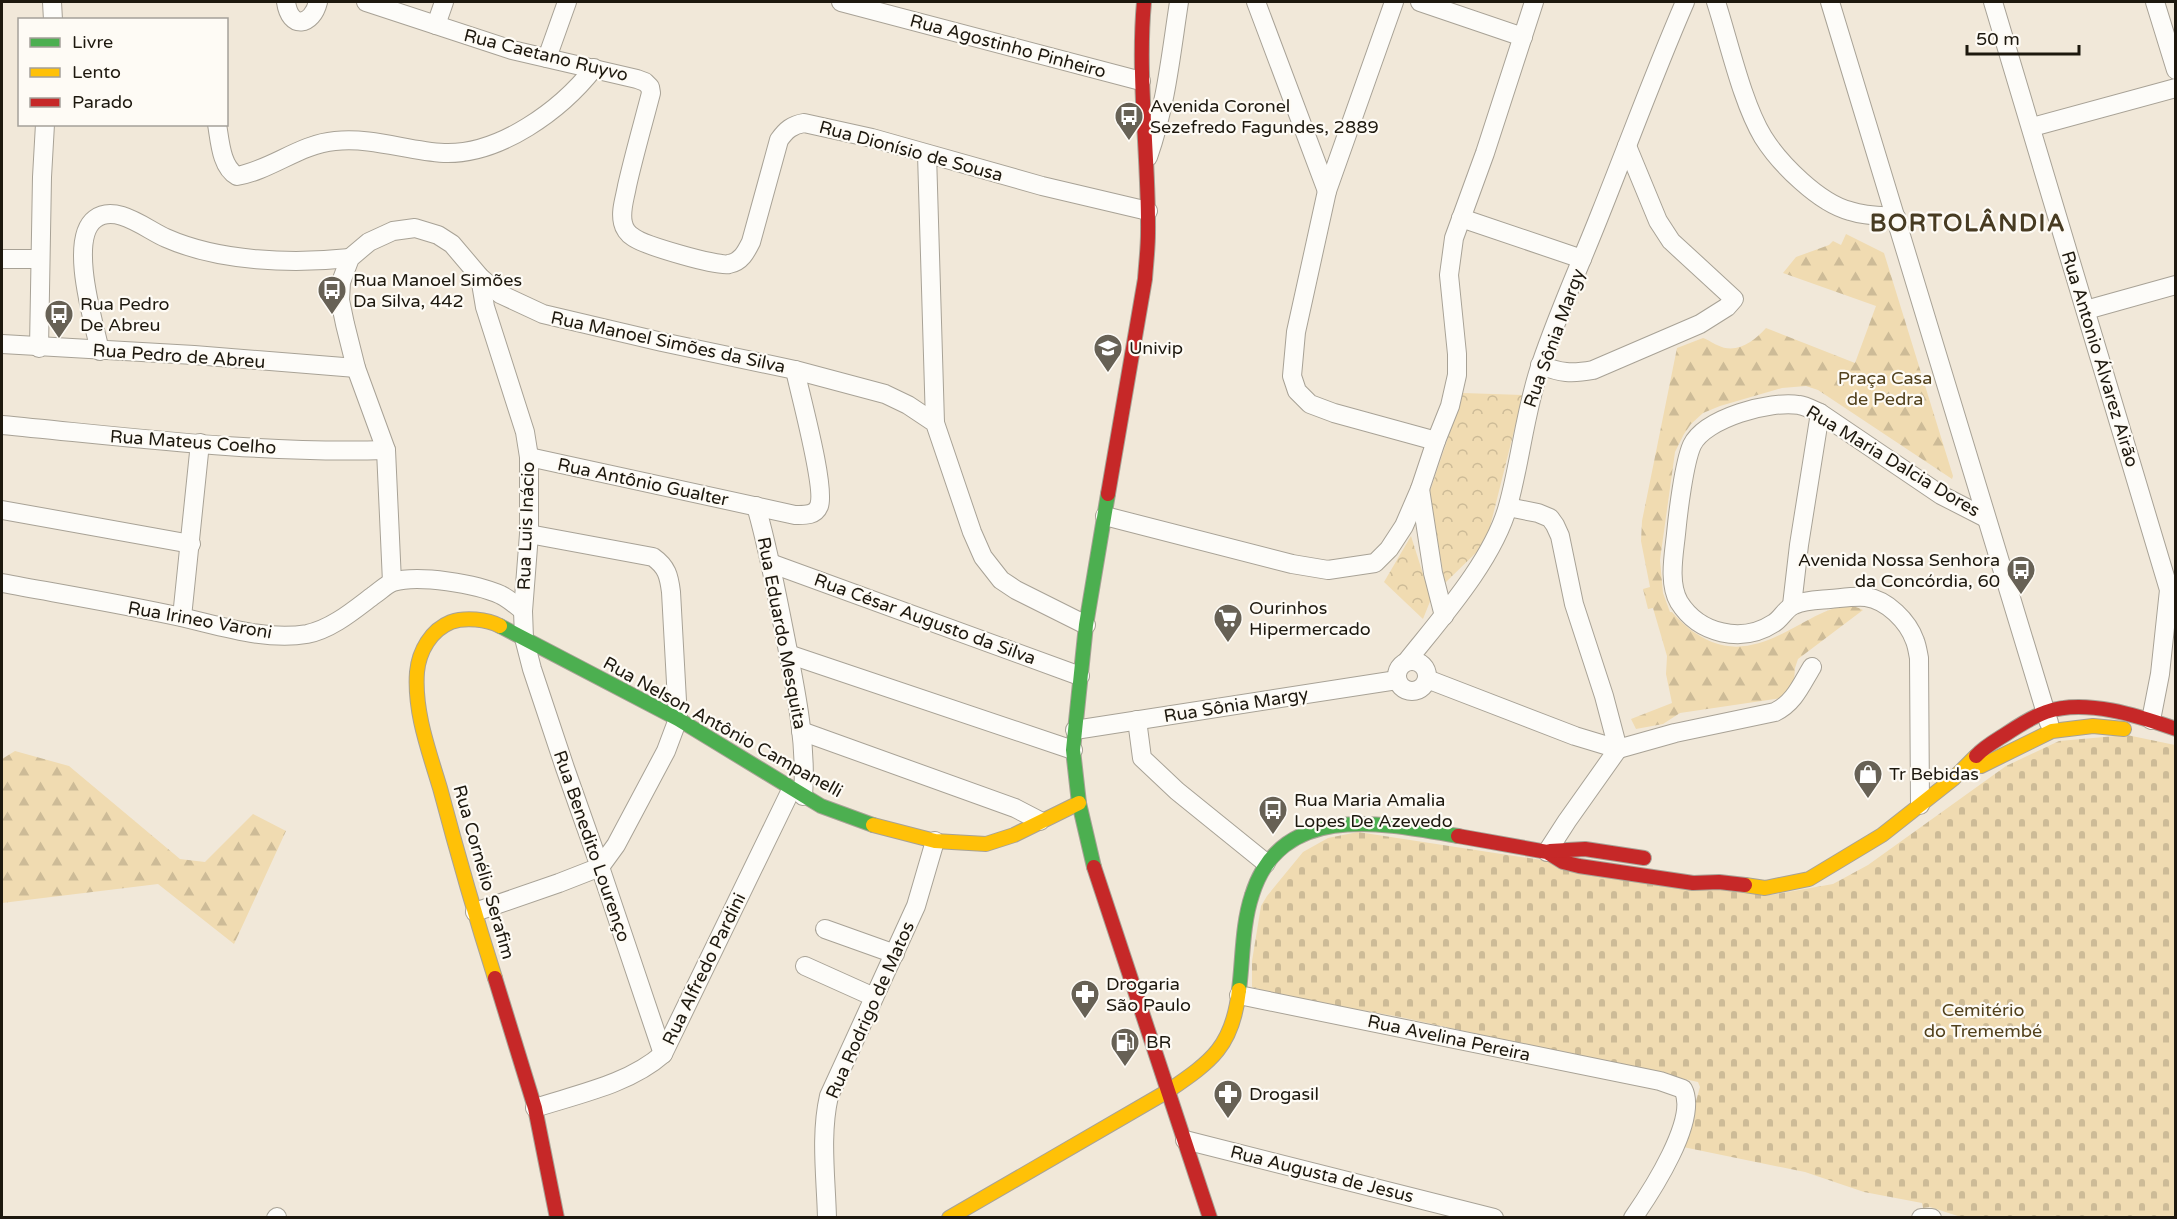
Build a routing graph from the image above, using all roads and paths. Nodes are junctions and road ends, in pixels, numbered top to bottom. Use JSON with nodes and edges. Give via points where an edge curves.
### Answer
{"nodes":[{"id":1,"x":52,"y":2,"type":"edge"},
{"id":2,"x":286,"y":2,"type":"edge"},
{"id":3,"x":318,"y":2,"type":"edge"},
{"id":4,"x":366,"y":2,"type":"edge"},
{"id":5,"x":444,"y":2,"type":"edge"},
{"id":6,"x":567,"y":2,"type":"edge"},
{"id":7,"x":841,"y":2,"type":"edge"},
{"id":8,"x":1144,"y":2,"type":"edge"},
{"id":9,"x":1179,"y":2,"type":"edge"},
{"id":10,"x":1256,"y":2,"type":"edge"},
{"id":11,"x":1394,"y":2,"type":"edge"},
{"id":12,"x":1420,"y":2,"type":"edge"},
{"id":13,"x":1534,"y":2,"type":"edge"},
{"id":14,"x":1685,"y":2,"type":"edge"},
{"id":15,"x":1716,"y":2,"type":"edge"},
{"id":16,"x":1830,"y":2,"type":"edge"},
{"id":17,"x":1993,"y":2,"type":"edge"},
{"id":18,"x":2155,"y":2,"type":"edge"},
{"id":19,"x":53,"y":18,"type":"edge"},
{"id":20,"x":436,"y":25,"type":"junction"},
{"id":21,"x":1523,"y":37,"type":"junction"},
{"id":22,"x":547,"y":58,"type":"junction"},
{"id":23,"x":594,"y":68,"type":"junction"},
{"id":24,"x":2175,"y":70,"type":"edge"},
{"id":25,"x":1141,"y":81,"type":"junction"},
{"id":26,"x":2175,"y":88,"type":"edge"},
{"id":27,"x":651,"y":93,"type":"joint"},
{"id":28,"x":45,"y":126,"type":"edge"},
{"id":29,"x":217,"y":126,"type":"edge"},
{"id":30,"x":2032,"y":128,"type":"junction"},
{"id":31,"x":1626,"y":146,"type":"junction"},
{"id":32,"x":927,"y":154,"type":"junction"},
{"id":33,"x":1145,"y":164,"type":"junction"},
{"id":34,"x":1327,"y":191,"type":"junction"},
{"id":35,"x":1148,"y":211,"type":"junction"},
{"id":36,"x":1896,"y":217,"type":"junction"},
{"id":37,"x":1461,"y":218,"type":"junction"},
{"id":38,"x":350,"y":258,"type":"junction"},
{"id":39,"x":2,"y":259,"type":"edge"},
{"id":40,"x":40,"y":259,"type":"junction"},
{"id":41,"x":1582,"y":259,"type":"junction"},
{"id":42,"x":480,"y":277,"type":"junction"},
{"id":43,"x":2175,"y":285,"type":"edge"},
{"id":44,"x":2086,"y":310,"type":"junction"},
{"id":45,"x":2,"y":344,"type":"edge"},
{"id":46,"x":39,"y":348,"type":"junction"},
{"id":47,"x":100,"y":351,"type":"junction"},
{"id":48,"x":1540,"y":365,"type":"junction"},
{"id":49,"x":356,"y":368,"type":"junction"},
{"id":50,"x":795,"y":370,"type":"junction"},
{"id":51,"x":1820,"y":413,"type":"junction"},
{"id":52,"x":935,"y":423,"type":"junction"},
{"id":53,"x":2,"y":425,"type":"edge"},
{"id":54,"x":1436,"y":441,"type":"junction"},
{"id":55,"x":200,"y":443,"type":"junction"},
{"id":56,"x":386,"y":450,"type":"junction"},
{"id":57,"x":530,"y":457,"type":"junction"},
{"id":58,"x":1420,"y":489,"type":"junction"},
{"id":59,"x":756,"y":506,"type":"junction"},
{"id":60,"x":1508,"y":507,"type":"junction"},
{"id":61,"x":2,"y":510,"type":"edge"},
{"id":62,"x":1105,"y":516,"type":"junction"},
{"id":63,"x":1986,"y":518,"type":"junction"},
{"id":64,"x":529,"y":534,"type":"junction"},
{"id":65,"x":190,"y":544,"type":"junction"},
{"id":66,"x":770,"y":563,"type":"junction"},
{"id":67,"x":392,"y":582,"type":"junction"},
{"id":68,"x":2,"y":583,"type":"edge"},
{"id":69,"x":2172,"y":590,"type":"edge"},
{"id":70,"x":1792,"y":605,"type":"junction"},
{"id":71,"x":523,"y":611,"type":"junction"},
{"id":72,"x":1444,"y":616,"type":"junction"},
{"id":73,"x":182,"y":617,"type":"junction"},
{"id":74,"x":1086,"y":625,"type":"junction"},
{"id":75,"x":524,"y":638,"type":"junction"},
{"id":76,"x":788,"y":654,"type":"junction"},
{"id":77,"x":1407,"y":661,"type":"junction"},
{"id":78,"x":1812,"y":667,"type":"dead end"},
{"id":79,"x":1080,"y":676,"type":"junction"},
{"id":80,"x":1427,"y":679,"type":"junction"},
{"id":81,"x":1397,"y":680,"type":"junction"},
{"id":82,"x":2046,"y":712,"type":"junction"},
{"id":83,"x":678,"y":719,"type":"junction"},
{"id":84,"x":1137,"y":720,"type":"junction"},
{"id":85,"x":2151,"y":720,"type":"junction"},
{"id":86,"x":2175,"y":729,"type":"edge"},
{"id":87,"x":1075,"y":730,"type":"junction"},
{"id":88,"x":801,"y":731,"type":"junction"},
{"id":89,"x":2052,"y":731,"type":"junction"},
{"id":90,"x":2175,"y":737,"type":"edge"},
{"id":91,"x":1618,"y":749,"type":"junction"},
{"id":92,"x":1073,"y":750,"type":"junction"},
{"id":93,"x":1953,"y":779,"type":"junction"},
{"id":94,"x":797,"y":793,"type":"junction"},
{"id":95,"x":1079,"y":803,"type":"junction"},
{"id":96,"x":1920,"y":805,"type":"junction"},
{"id":97,"x":1040,"y":821,"type":"junction"},
{"id":98,"x":935,"y":842,"type":"junction"},
{"id":99,"x":1547,"y":852,"type":"junction"},
{"id":100,"x":1661,"y":861,"type":"dead end"},
{"id":101,"x":1266,"y":863,"type":"junction"},
{"id":102,"x":600,"y":867,"type":"junction"},
{"id":103,"x":1697,"y":869,"type":"dead end"},
{"id":104,"x":1719,"y":882,"type":"junction"},
{"id":105,"x":475,"y":912,"type":"junction"},
{"id":106,"x":825,"y":929,"type":"dead end"},
{"id":107,"x":895,"y":954,"type":"junction"},
{"id":108,"x":805,"y":966,"type":"dead end"},
{"id":109,"x":1239,"y":995,"type":"junction"},
{"id":110,"x":874,"y":997,"type":"junction"},
{"id":111,"x":663,"y":1054,"type":"junction"},
{"id":112,"x":1168,"y":1091,"type":"junction"},
{"id":113,"x":535,"y":1108,"type":"junction"},
{"id":114,"x":1185,"y":1140,"type":"junction"},
{"id":115,"x":557,"y":1218,"type":"edge"},
{"id":116,"x":827,"y":1218,"type":"edge"},
{"id":117,"x":949,"y":1218,"type":"edge"},
{"id":118,"x":1210,"y":1218,"type":"edge"},
{"id":119,"x":1494,"y":1218,"type":"edge"},
{"id":120,"x":1634,"y":1218,"type":"edge"},
{"id":121,"x":1921,"y":1218,"type":"edge"},
{"id":122,"x":1932,"y":1218,"type":"edge"}],
"edges":[{"from":1,"to":19,"type":"street"},
{"from":2,"to":3,"type":"street","via":[[291,17],[302,21],[314,15]]},
{"from":4,"to":20,"type":"street","name":"Rua Caetano Ruyvo"},
{"from":5,"to":20,"type":"street"},
{"from":6,"to":22,"type":"street"},
{"from":7,"to":25,"type":"street","name":"Rua Agostinho Pinheiro"},
{"from":8,"to":25,"type":"main road"},
{"from":9,"to":33,"type":"street","via":[[1166,92]]},
{"from":10,"to":34,"type":"street"},
{"from":11,"to":34,"type":"street"},
{"from":12,"to":21,"type":"street"},
{"from":13,"to":21,"type":"street"},
{"from":14,"to":31,"type":"street","name":"Rua Sônia Margy"},
{"from":15,"to":36,"type":"street","via":[[1749,105],[1763,136],[1781,160],[1833,204],[1872,216]]},
{"from":16,"to":36,"type":"street"},
{"from":17,"to":30,"type":"street","name":"Rua Antonio Álvarez Airão"},
{"from":18,"to":24,"type":"street"},
{"from":20,"to":22,"type":"street","name":"Rua Caetano Ruyvo"},
{"from":21,"to":37,"type":"street"},
{"from":22,"to":23,"type":"street","name":"Rua Caetano Ruyvo"},
{"from":23,"to":27,"type":"street","name":"Rua Caetano Ruyvo","via":[[645,82]]},
{"from":23,"to":29,"type":"street","via":[[566,99],[541,118],[486,147],[469,151],[443,153],[379,141],[333,141],[237,176],[227,166]]},
{"from":25,"to":33,"type":"main road"},
{"from":26,"to":30,"type":"street"},
{"from":27,"to":32,"type":"street","name":"Rua Dionísio de Sousa","via":[[622,210],[623,224],[634,239],[713,263],[728,265],[744,256],[779,140],[795,125],[809,123]]},
{"from":28,"to":40,"type":"street"},
{"from":30,"to":44,"type":"street","name":"Rua Antonio Álvarez Airão"},
{"from":31,"to":41,"type":"street","name":"Rua Sônia Margy"},
{"from":31,"to":48,"type":"street","via":[[1658,221],[1671,241],[1734,299],[1716,315],[1593,370],[1574,374]]},
{"from":32,"to":35,"type":"street","name":"Rua Dionísio de Sousa"},
{"from":32,"to":52,"type":"street"},
{"from":33,"to":35,"type":"main road"},
{"from":34,"to":54,"type":"street","via":[[1296,332],[1292,376],[1297,391],[1310,404],[1334,413]]},
{"from":35,"to":62,"type":"main road","via":[[1143,289]]},
{"from":36,"to":63,"type":"street"},
{"from":37,"to":41,"type":"street"},
{"from":37,"to":54,"type":"street","via":[[1449,276],[1457,375]]},
{"from":38,"to":42,"type":"street","name":"Rua Manoel Simões da Silva","via":[[383,235],[414,228],[452,244]]},
{"from":38,"to":47,"type":"street","via":[[321,261],[220,254],[194,249],[119,215],[100,216],[88,229],[83,252]]},
{"from":38,"to":49,"type":"street","via":[[341,282],[340,300]]},
{"from":39,"to":40,"type":"street"},
{"from":40,"to":46,"type":"street"},
{"from":41,"to":48,"type":"street","name":"Rua Sônia Margy"},
{"from":42,"to":50,"type":"street","name":"Rua Manoel Simões da Silva","via":[[500,294],[543,314]]},
{"from":42,"to":57,"type":"street","name":"Rua Luis Inácio","via":[[485,307]]},
{"from":43,"to":44,"type":"street"},
{"from":44,"to":69,"type":"street","name":"Rua Antonio Álvarez Airão"},
{"from":45,"to":46,"type":"street","name":"Rua Pedro de Abreu"},
{"from":46,"to":47,"type":"street","name":"Rua Pedro de Abreu"},
{"from":47,"to":49,"type":"street","name":"Rua Pedro de Abreu"},
{"from":48,"to":60,"type":"street","name":"Rua Sônia Margy"},
{"from":49,"to":56,"type":"street"},
{"from":50,"to":52,"type":"street","name":"Rua Manoel Simões da Silva","via":[[885,394]]},
{"from":50,"to":59,"type":"street","name":"Rua Antônio Gualter","via":[[820,487],[818,508],[813,513],[795,515]]},
{"from":51,"to":63,"type":"street","name":"Rua Maria Dalcia Dores","via":[[1941,495]]},
{"from":51,"to":70,"type":"street"},
{"from":51,"to":70,"type":"street","name":"Rua Maria Dalcia Dores","via":[[1798,405],[1774,405],[1727,418],[1707,429],[1693,444],[1677,522],[1675,592],[1678,601],[1702,624],[1721,634],[1758,632],[1776,622]]},
{"from":52,"to":74,"type":"street","via":[[983,557],[1001,580],[1016,590]]},
{"from":53,"to":55,"type":"street","name":"Rua Mateus Coelho"},
{"from":54,"to":58,"type":"street"},
{"from":55,"to":56,"type":"street","name":"Rua Mateus Coelho"},
{"from":55,"to":65,"type":"street"},
{"from":56,"to":67,"type":"street"},
{"from":57,"to":59,"type":"street","name":"Rua Antônio Gualter"},
{"from":57,"to":64,"type":"street","name":"Rua Luis Inácio"},
{"from":58,"to":62,"type":"street","via":[[1404,525],[1375,563],[1328,570]]},
{"from":58,"to":72,"type":"street"},
{"from":59,"to":66,"type":"street","name":"Rua Eduardo Mesquita"},
{"from":60,"to":72,"type":"street","name":"Rua Sônia Margy","via":[[1492,543]]},
{"from":60,"to":91,"type":"street","via":[[1538,513],[1555,525],[1574,604]]},
{"from":61,"to":65,"type":"street"},
{"from":62,"to":74,"type":"main road"},
{"from":63,"to":82,"type":"street"},
{"from":64,"to":71,"type":"street","name":"Rua Luis Inácio"},
{"from":64,"to":83,"type":"street","via":[[653,557],[663,564],[671,592]]},
{"from":65,"to":73,"type":"street"},
{"from":66,"to":76,"type":"street","name":"Rua Eduardo Mesquita"},
{"from":66,"to":79,"type":"street","name":"Rua César Augusto da Silva"},
{"from":67,"to":71,"type":"street","via":[[423,579],[471,586],[499,594]]},
{"from":67,"to":73,"type":"street","name":"Rua Irineo Varoni","via":[[348,614],[308,634],[256,632]]},
{"from":68,"to":73,"type":"street","name":"Rua Irineo Varoni"},
{"from":69,"to":85,"type":"street","name":"Rua Antonio Álvarez Airão"},
{"from":70,"to":96,"type":"street","via":[[1868,597],[1884,604],[1906,625],[1919,658]]},
{"from":71,"to":75,"type":"street","name":"Rua Luis Inácio"},
{"from":72,"to":77,"type":"street","name":"Rua Sônia Margy"},
{"from":74,"to":79,"type":"main road"},
{"from":75,"to":83,"type":"main road","name":"Rua Nelson Antônio Campanelli"},
{"from":75,"to":102,"type":"street","name":"Rua Benedito Lourenço"},
{"from":75,"to":105,"type":"main road","name":"Rua Cornélio Serafim","via":[[496,624],[457,620],[432,634],[417,670],[419,713]]},
{"from":76,"to":88,"type":"street","name":"Rua Eduardo Mesquita"},
{"from":76,"to":92,"type":"street"},
{"from":77,"to":80,"type":"street","via":[[1422,664]]},
{"from":77,"to":81,"type":"street","name":"Rua Sônia Margy","via":[[1400,666]]},
{"from":78,"to":91,"type":"street","via":[[1785,708]]},
{"from":79,"to":87,"type":"main road"},
{"from":80,"to":81,"type":"street","name":"Rua Sônia Margy","via":[[1422,688],[1412,691]]},
{"from":80,"to":91,"type":"street"},
{"from":81,"to":84,"type":"street","name":"Rua Sônia Margy"},
{"from":82,"to":85,"type":"main road","via":[[2086,708]]},
{"from":82,"to":89,"type":"street"},
{"from":82,"to":93,"type":"main road","via":[[1980,751]]},
{"from":83,"to":94,"type":"main road","name":"Rua Nelson Antônio Campanelli"},
{"from":83,"to":102,"type":"street","via":[[633,815]]},
{"from":84,"to":87,"type":"street","name":"Rua Sônia Margy"},
{"from":84,"to":101,"type":"street","via":[[1142,758]]},
{"from":85,"to":86,"type":"main road"},
{"from":87,"to":92,"type":"main road"},
{"from":88,"to":94,"type":"street","name":"Rua Eduardo Mesquita"},
{"from":88,"to":97,"type":"street","via":[[1015,808]]},
{"from":89,"to":90,"type":"main road","via":[[2093,726]]},
{"from":89,"to":93,"type":"main road"},
{"from":91,"to":99,"type":"street"},
{"from":92,"to":95,"type":"main road"},
{"from":93,"to":96,"type":"main road"},
{"from":94,"to":98,"type":"main road","name":"Rua Nelson Antônio Campanelli","via":[[880,828]]},
{"from":94,"to":111,"type":"street","name":"Rua Alfredo Pardini"},
{"from":95,"to":97,"type":"main road","name":"Rua Nelson Antônio Campanelli"},
{"from":95,"to":112,"type":"main road","via":[[1091,858]]},
{"from":96,"to":104,"type":"main road","via":[[1864,847],[1809,879],[1765,888]]},
{"from":97,"to":98,"type":"main road","name":"Rua Nelson Antônio Campanelli","via":[[986,844]]},
{"from":98,"to":107,"type":"street","name":"Rua Rodrigo de Matos","via":[[916,906]]},
{"from":99,"to":100,"type":"main road","via":[[1568,847]]},
{"from":99,"to":101,"type":"main road","via":[[1419,829],[1344,824],[1296,837]]},
{"from":99,"to":104,"type":"main road","via":[[1579,866],[1693,883]]},
{"from":101,"to":109,"type":"main road","via":[[1250,895],[1246,914]]},
{"from":102,"to":105,"type":"street"},
{"from":102,"to":111,"type":"street","name":"Rua Benedito Lourenço"},
{"from":103,"to":104,"type":"main road"},
{"from":105,"to":113,"type":"main road","name":"Rua Cornélio Serafim"},
{"from":106,"to":107,"type":"street"},
{"from":107,"to":110,"type":"street","name":"Rua Rodrigo de Matos"},
{"from":108,"to":110,"type":"street"},
{"from":109,"to":112,"type":"main road","via":[[1230,1033],[1220,1049]]},
{"from":109,"to":120,"type":"street","name":"Rua Avelina Pereira","via":[[1660,1081],[1683,1089],[1686,1109],[1667,1164]]},
{"from":110,"to":116,"type":"street","name":"Rua Rodrigo de Matos","via":[[834,1082],[826,1112]]},
{"from":111,"to":113,"type":"street","name":"Rua Alfredo Pardini","via":[[627,1077]]},
{"from":112,"to":114,"type":"main road"},
{"from":112,"to":117,"type":"main road"},
{"from":113,"to":115,"type":"main road","name":"Rua Cornélio Serafim"},
{"from":114,"to":118,"type":"main road"},
{"from":114,"to":119,"type":"street","name":"Rua Augusta de Jesus"},
{"from":121,"to":122,"type":"street"}]}
